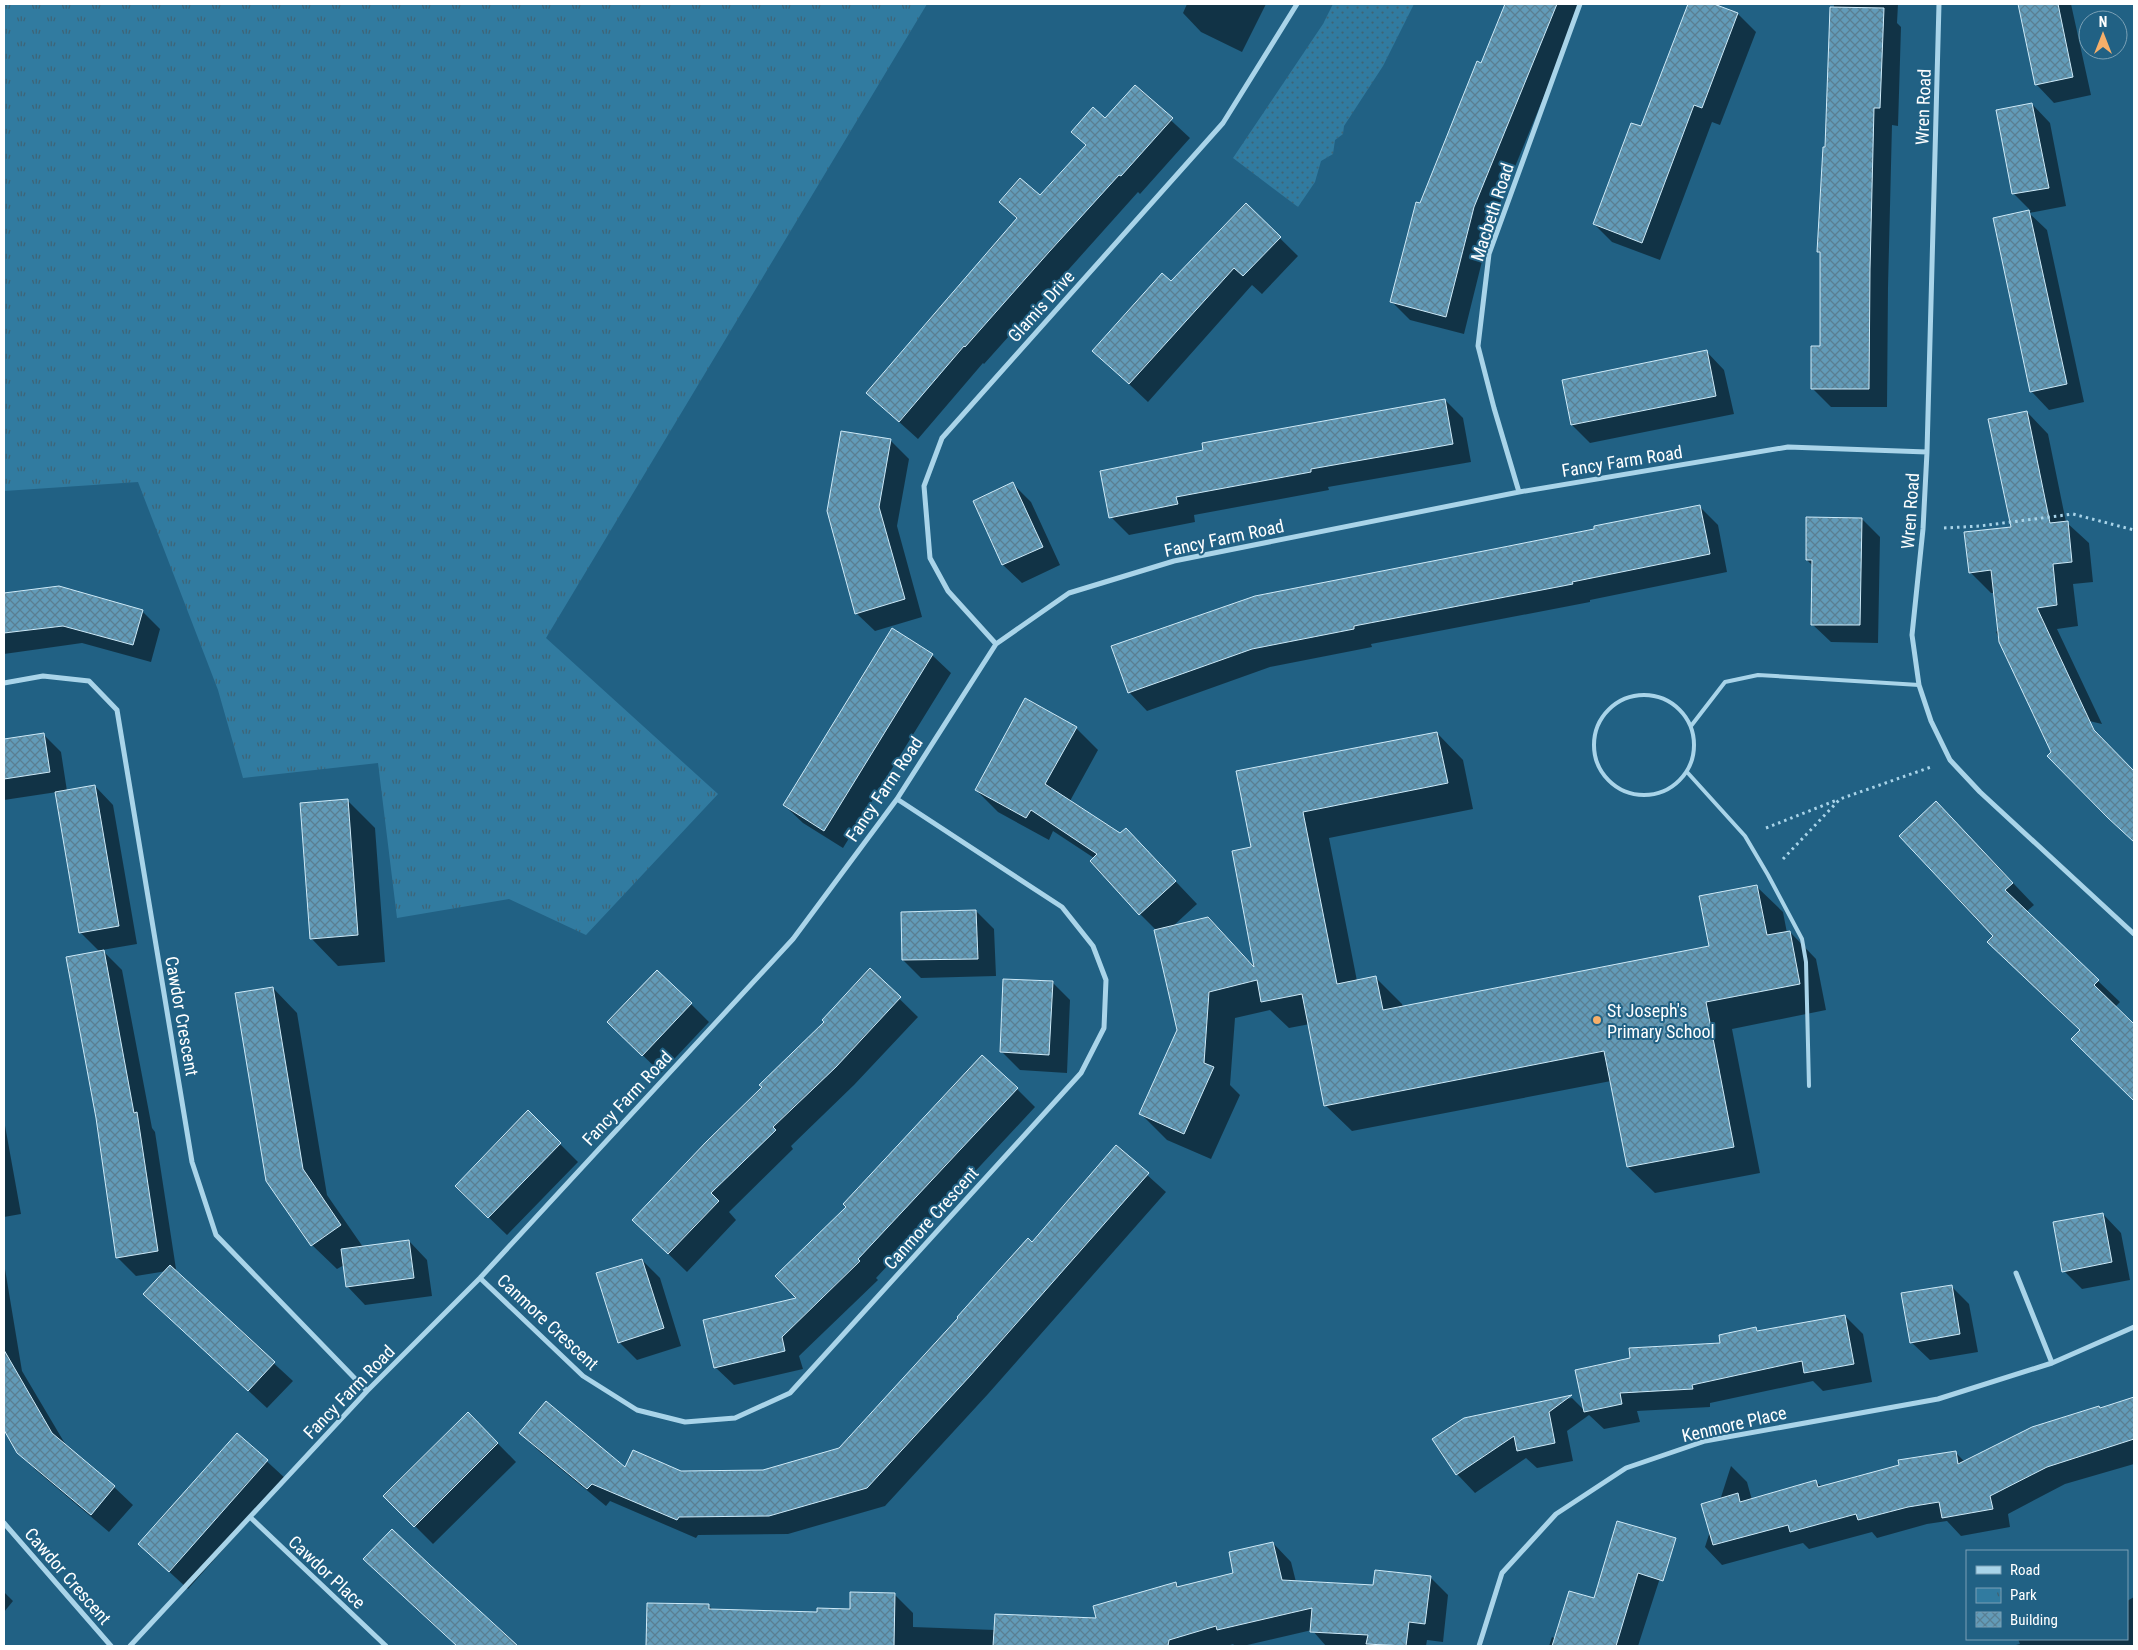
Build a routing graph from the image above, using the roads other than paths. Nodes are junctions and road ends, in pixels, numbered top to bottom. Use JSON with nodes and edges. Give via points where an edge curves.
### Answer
{"nodes":[{"id":1,"x":1297,"y":4,"type":"edge"},
{"id":2,"x":1580,"y":4,"type":"edge"},
{"id":3,"x":1939,"y":4,"type":"edge"},
{"id":4,"x":1927,"y":452,"type":"junction"},
{"id":5,"x":1519,"y":492,"type":"junction"},
{"id":6,"x":996,"y":644,"type":"junction"},
{"id":7,"x":4,"y":683,"type":"edge"},
{"id":8,"x":1919,"y":684,"type":"junction"},
{"id":9,"x":1691,"y":726,"type":"junction"},
{"id":10,"x":1687,"y":772,"type":"junction"},
{"id":11,"x":897,"y":799,"type":"junction"},
{"id":12,"x":2134,"y":934,"type":"edge"},
{"id":13,"x":1809,"y":1086,"type":"dead end"},
{"id":14,"x":2016,"y":1273,"type":"dead end"},
{"id":15,"x":480,"y":1278,"type":"junction"},
{"id":16,"x":2134,"y":1327,"type":"edge"},
{"id":17,"x":2052,"y":1363,"type":"junction"},
{"id":18,"x":367,"y":1391,"type":"junction"},
{"id":19,"x":250,"y":1517,"type":"junction"},
{"id":20,"x":4,"y":1523,"type":"edge"},
{"id":21,"x":111,"y":1646,"type":"edge"},
{"id":22,"x":130,"y":1646,"type":"edge"},
{"id":23,"x":386,"y":1646,"type":"edge"},
{"id":24,"x":1479,"y":1646,"type":"edge"}],
"edges":[{"from":1,"to":6,"type":"street","name":"Glamis Drive","via":[[1223,123],[942,438],[924,486],[930,558],[948,591]]},
{"from":2,"to":5,"type":"street","name":"Macbeth Road","via":[[1489,254],[1478,346]]},
{"from":3,"to":4,"type":"street","name":"Wren Road"},
{"from":4,"to":5,"type":"street","name":"Fancy Farm Road","via":[[1788,448]]},
{"from":4,"to":8,"type":"street","name":"Wren Road","via":[[1912,634]]},
{"from":5,"to":6,"type":"street","name":"Fancy Farm Road","via":[[1174,561],[1069,593]]},
{"from":6,"to":11,"type":"street","name":"Fancy Farm Road"},
{"from":7,"to":18,"type":"street","name":"Cawdor Crescent","via":[[43,676],[89,681],[117,710],[192,1162],[216,1235]]},
{"from":8,"to":9,"type":"lane","via":[[1758,675],[1725,682]]},
{"from":8,"to":12,"type":"street","name":"Wren Road","via":[[1931,721],[1950,760],[1980,792]]},
{"from":9,"to":10,"type":"lane","via":[[1695,746]]},
{"from":9,"to":10,"type":"lane","via":[[1682,711],[1670,701],[1655,696],[1631,696],[1607,710],[1598,722],[1593,738],[1596,762],[1603,775],[1612,785],[1626,792],[1641,796],[1668,790]]},
{"from":10,"to":13,"type":"lane","via":[[1745,836],[1802,939],[1806,962]]},
{"from":11,"to":15,"type":"street","name":"Fancy Farm Road","via":[[793,939]]},
{"from":11,"to":15,"type":"street","name":"Canmore Crescent","via":[[1062,907],[1093,946],[1106,980],[1104,1028],[1081,1073],[790,1392],[735,1418],[685,1422],[637,1410],[583,1376]]},
{"from":14,"to":17,"type":"street"},
{"from":15,"to":18,"type":"street","name":"Fancy Farm Road"},
{"from":16,"to":17,"type":"street","name":"Kenmore Place"},
{"from":17,"to":24,"type":"street","name":"Kenmore Place","via":[[1938,1399],[1705,1441],[1626,1468],[1556,1514],[1502,1573]]},
{"from":18,"to":19,"type":"street","name":"Fancy Farm Road"},
{"from":19,"to":22,"type":"street","name":"Fancy Farm Road"},
{"from":19,"to":23,"type":"street","name":"Cawdor Place"},
{"from":20,"to":21,"type":"street","name":"Cawdor Crescent"}]}
